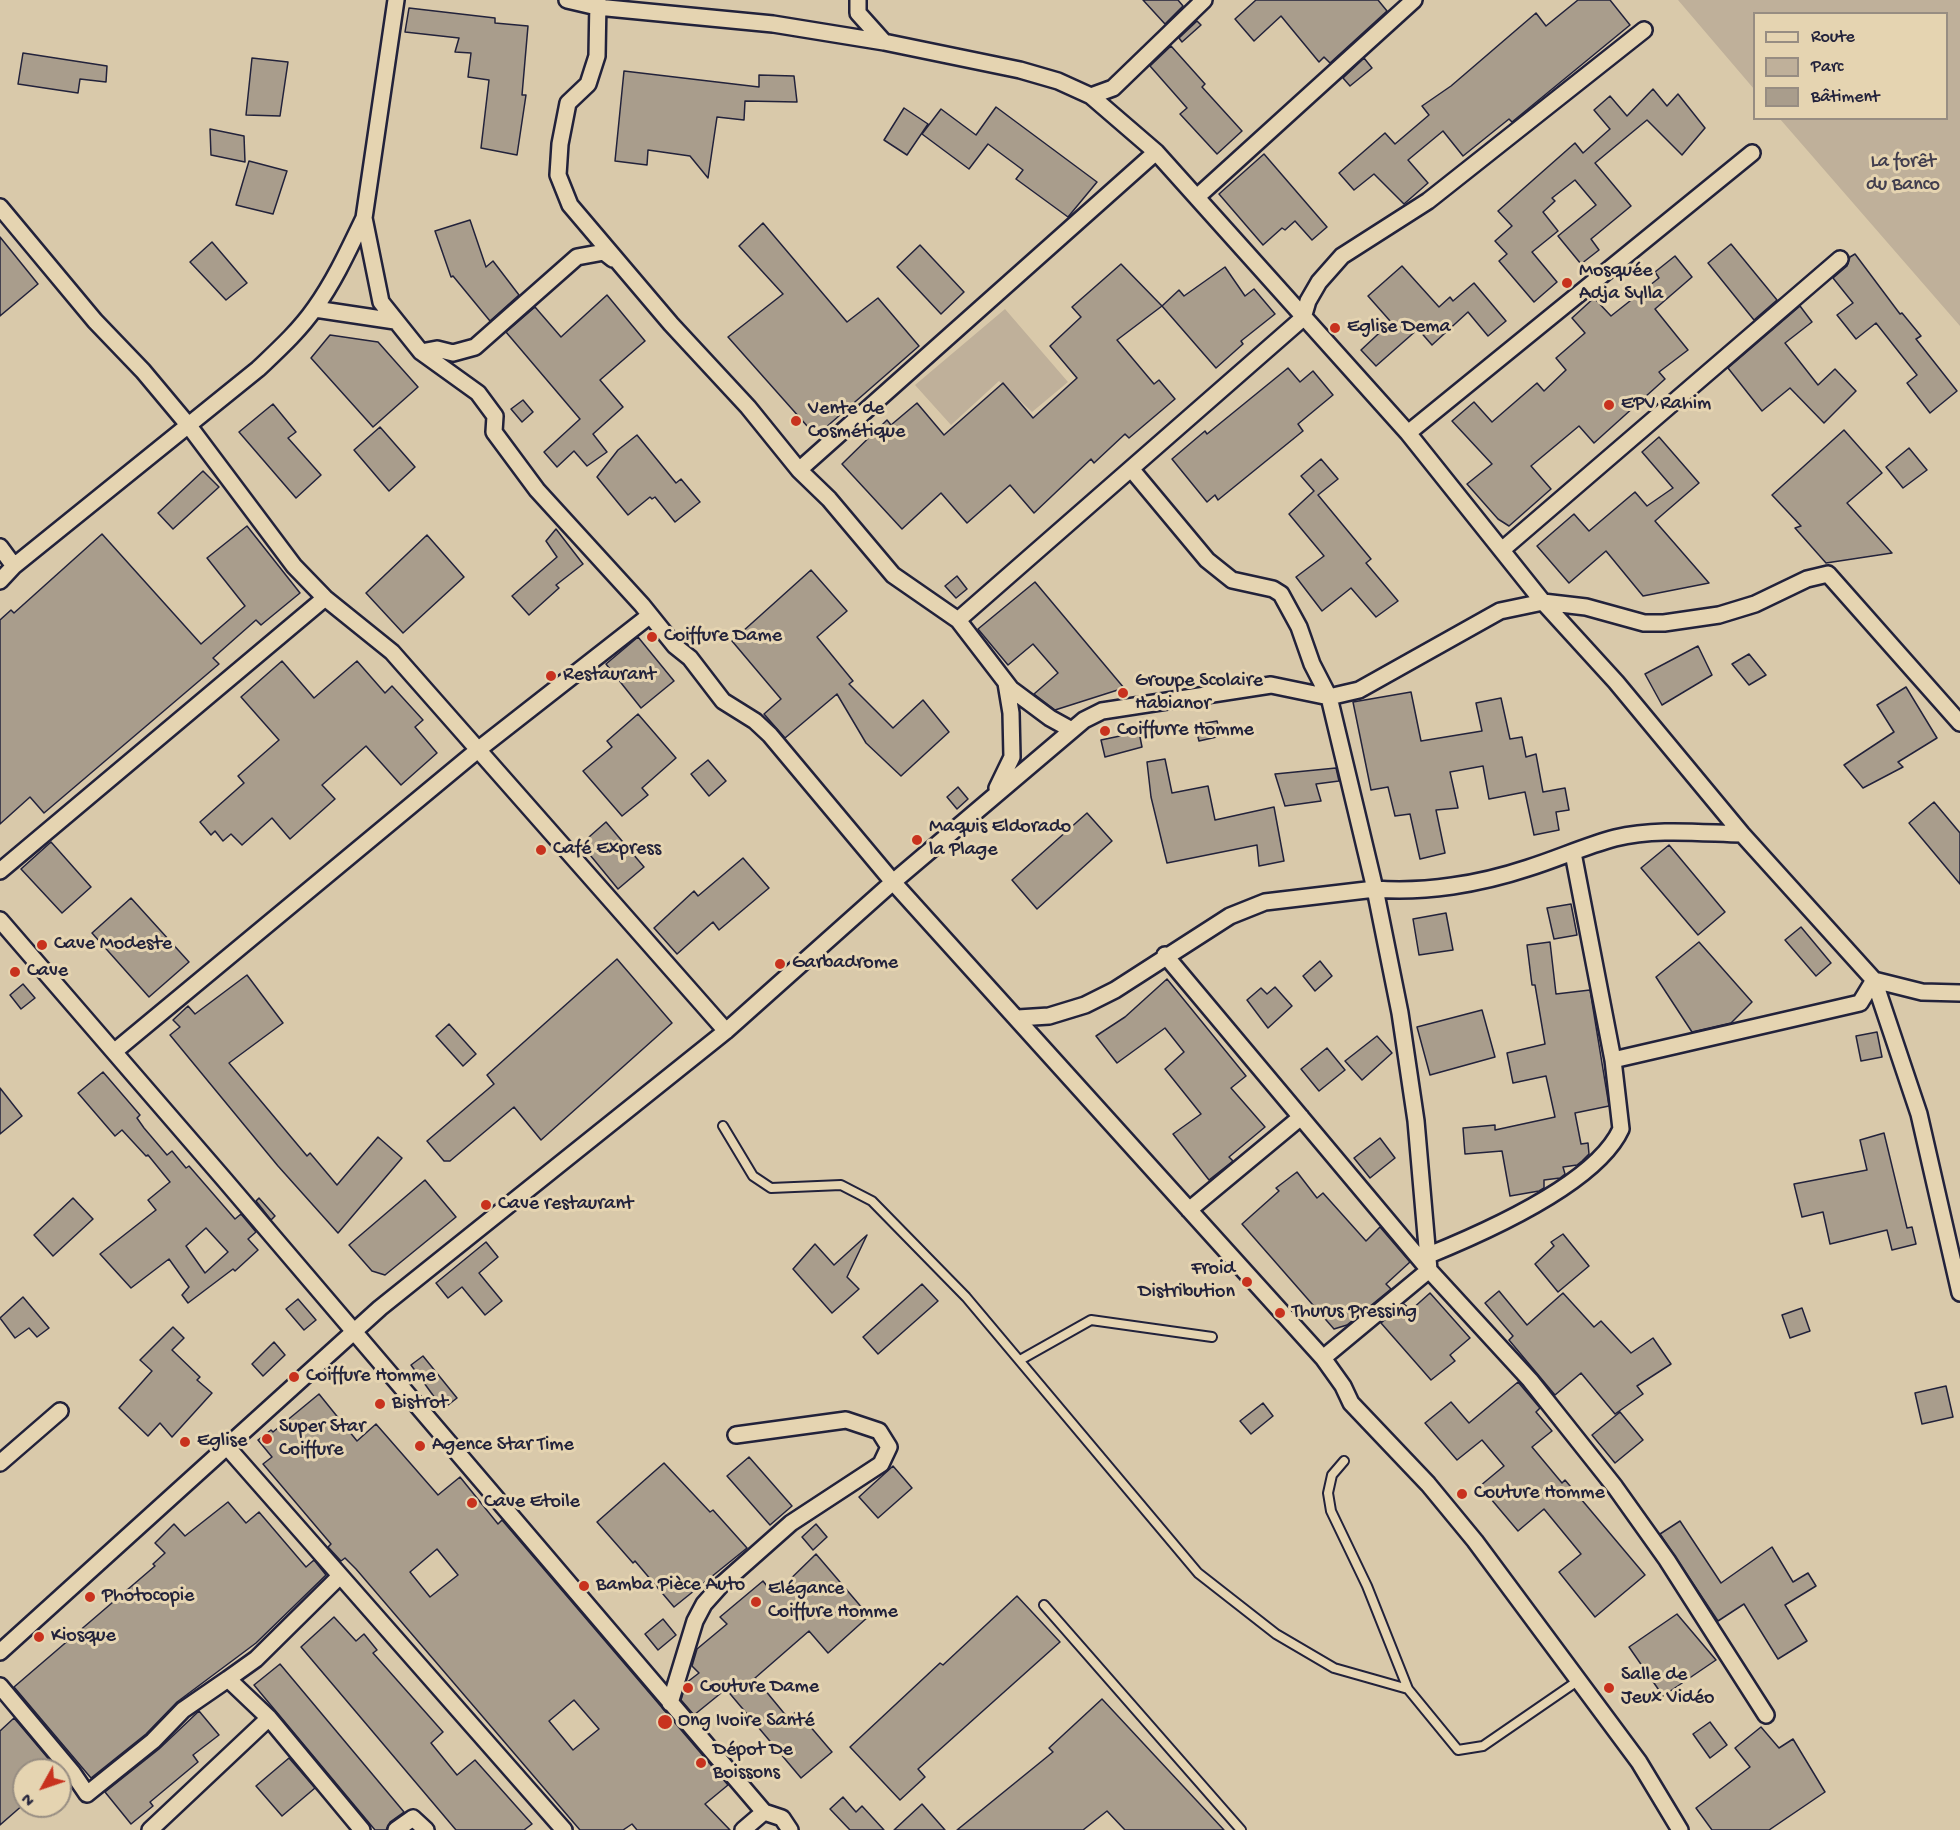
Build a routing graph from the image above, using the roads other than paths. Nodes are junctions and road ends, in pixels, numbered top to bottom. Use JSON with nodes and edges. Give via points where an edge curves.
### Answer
{"nodes":[{"id":1,"x":396,"y":0,"type":"edge"},
{"id":2,"x":567,"y":0,"type":"edge"},
{"id":3,"x":858,"y":0,"type":"edge"},
{"id":4,"x":1204,"y":0,"type":"edge"},
{"id":5,"x":1414,"y":0,"type":"edge"},
{"id":6,"x":597,"y":3,"type":"edge"},
{"id":7,"x":1644,"y":30,"type":"dead end"},
{"id":8,"x":884,"y":42,"type":"junction"},
{"id":9,"x":1091,"y":96,"type":"junction"},
{"id":10,"x":1156,"y":152,"type":"junction"},
{"id":11,"x":1752,"y":153,"type":"dead end"},
{"id":12,"x":1197,"y":197,"type":"junction"},
{"id":13,"x":0,"y":207,"type":"edge"},
{"id":14,"x":363,"y":218,"type":"junction"},
{"id":15,"x":1840,"y":259,"type":"dead end"},
{"id":16,"x":618,"y":262,"type":"junction"},
{"id":17,"x":315,"y":309,"type":"junction"},
{"id":18,"x":1303,"y":318,"type":"junction"},
{"id":19,"x":395,"y":321,"type":"junction"},
{"id":20,"x":421,"y":352,"type":"junction"},
{"id":21,"x":189,"y":426,"type":"junction"},
{"id":22,"x":1408,"y":433,"type":"junction"},
{"id":23,"x":799,"y":470,"type":"junction"},
{"id":24,"x":1132,"y":470,"type":"junction"},
{"id":25,"x":0,"y":547,"type":"edge"},
{"id":26,"x":1503,"y":549,"type":"junction"},
{"id":27,"x":14,"y":566,"type":"junction"},
{"id":28,"x":0,"y":581,"type":"edge"},
{"id":29,"x":325,"y":598,"type":"junction"},
{"id":30,"x":1543,"y":602,"type":"junction"},
{"id":31,"x":649,"y":616,"type":"junction"},
{"id":32,"x":958,"y":620,"type":"junction"},
{"id":33,"x":1006,"y":683,"type":"junction"},
{"id":34,"x":1329,"y":697,"type":"junction"},
{"id":35,"x":1960,"y":723,"type":"edge"},
{"id":36,"x":1070,"y":729,"type":"junction"},
{"id":37,"x":479,"y":748,"type":"junction"},
{"id":38,"x":995,"y":793,"type":"junction"},
{"id":39,"x":1742,"y":834,"type":"junction"},
{"id":40,"x":1573,"y":853,"type":"junction"},
{"id":41,"x":0,"y":871,"type":"edge"},
{"id":42,"x":893,"y":882,"type":"junction"},
{"id":43,"x":1375,"y":889,"type":"junction"},
{"id":44,"x":0,"y":921,"type":"edge"},
{"id":45,"x":1165,"y":955,"type":"junction"},
{"id":46,"x":1874,"y":980,"type":"junction"},
{"id":47,"x":1960,"y":993,"type":"edge"},
{"id":48,"x":1018,"y":1018,"type":"junction"},
{"id":49,"x":726,"y":1031,"type":"junction"},
{"id":50,"x":114,"y":1051,"type":"junction"},
{"id":51,"x":1613,"y":1060,"type":"junction"},
{"id":52,"x":1301,"y":1117,"type":"junction"},
{"id":53,"x":723,"y":1126,"type":"dead end"},
{"id":54,"x":1189,"y":1210,"type":"junction"},
{"id":55,"x":1429,"y":1255,"type":"junction"},
{"id":56,"x":1429,"y":1270,"type":"junction"},
{"id":57,"x":1960,"y":1293,"type":"edge"},
{"id":58,"x":354,"y":1333,"type":"junction"},
{"id":59,"x":1212,"y":1337,"type":"dead end"},
{"id":60,"x":1323,"y":1358,"type":"junction"},
{"id":61,"x":1020,"y":1360,"type":"junction"},
{"id":62,"x":60,"y":1411,"type":"dead end"},
{"id":63,"x":736,"y":1435,"type":"dead end"},
{"id":64,"x":228,"y":1448,"type":"junction"},
{"id":65,"x":1344,"y":1461,"type":"dead end"},
{"id":66,"x":0,"y":1463,"type":"edge"},
{"id":67,"x":339,"y":1577,"type":"junction"},
{"id":68,"x":1044,"y":1605,"type":"dead end"},
{"id":69,"x":2,"y":1645,"type":"edge"},
{"id":70,"x":228,"y":1679,"type":"junction"},
{"id":71,"x":1579,"y":1680,"type":"junction"},
{"id":72,"x":0,"y":1686,"type":"edge"},
{"id":73,"x":1408,"y":1689,"type":"junction"},
{"id":74,"x":670,"y":1703,"type":"junction"},
{"id":75,"x":1766,"y":1715,"type":"dead end"},
{"id":76,"x":268,"y":1718,"type":"junction"},
{"id":77,"x":764,"y":1812,"type":"junction"},
{"id":78,"x":154,"y":1829,"type":"edge"},
{"id":79,"x":362,"y":1830,"type":"edge"},
{"id":80,"x":396,"y":1830,"type":"edge"},
{"id":81,"x":426,"y":1830,"type":"edge"},
{"id":82,"x":564,"y":1830,"type":"edge"},
{"id":83,"x":743,"y":1830,"type":"edge"},
{"id":84,"x":790,"y":1830,"type":"edge"},
{"id":85,"x":1240,"y":1830,"type":"edge"},
{"id":86,"x":1680,"y":1830,"type":"edge"}],
"edges":[{"from":1,"to":14,"type":"street"},
{"from":2,"to":6,"type":"street"},
{"from":3,"to":8,"type":"street","via":[[858,13]]},
{"from":4,"to":9,"type":"street","via":[[1113,88]]},
{"from":5,"to":12,"type":"street"},
{"from":6,"to":8,"type":"street"},
{"from":6,"to":16,"type":"street","via":[[597,56],[588,84],[568,104],[558,175],[570,205]]},
{"from":7,"to":18,"type":"street","via":[[1428,201],[1342,256],[1319,282]]},
{"from":8,"to":9,"type":"street","via":[[1020,70]]},
{"from":9,"to":10,"type":"street"},
{"from":10,"to":12,"type":"street"},
{"from":10,"to":23,"type":"street"},
{"from":11,"to":22,"type":"street"},
{"from":12,"to":18,"type":"street"},
{"from":13,"to":21,"type":"street"},
{"from":14,"to":17,"type":"street"},
{"from":14,"to":19,"type":"street","via":[[376,288]]},
{"from":15,"to":26,"type":"street"},
{"from":16,"to":20,"type":"street","via":[[604,252],[577,257],[475,347],[453,353],[437,349]]},
{"from":16,"to":23,"type":"street"},
{"from":17,"to":19,"type":"street"},
{"from":17,"to":21,"type":"street","via":[[258,369]]},
{"from":18,"to":22,"type":"street"},
{"from":18,"to":24,"type":"street"},
{"from":19,"to":20,"type":"street"},
{"from":20,"to":31,"type":"street","via":[[478,393],[495,416],[494,432],[518,465]]},
{"from":21,"to":27,"type":"street"},
{"from":21,"to":29,"type":"street","via":[[271,537]]},
{"from":22,"to":26,"type":"street"},
{"from":23,"to":32,"type":"street","via":[[829,499],[893,575]]},
{"from":24,"to":32,"type":"street"},
{"from":24,"to":34,"type":"street","via":[[1219,572],[1232,580],[1281,594]]},
{"from":25,"to":27,"type":"street"},
{"from":26,"to":30,"type":"street"},
{"from":27,"to":28,"type":"street"},
{"from":29,"to":37,"type":"street","via":[[392,651]]},
{"from":29,"to":41,"type":"street"},
{"from":30,"to":34,"type":"street","via":[[1500,611],[1359,690]]},
{"from":30,"to":35,"type":"street","via":[[1586,607],[1644,623],[1664,623],[1719,615],[1828,574]]},
{"from":30,"to":39,"type":"street","via":[[1616,682]]},
{"from":31,"to":37,"type":"street"},
{"from":31,"to":42,"type":"street","via":[[690,658],[723,701],[770,735]]},
{"from":32,"to":33,"type":"street"},
{"from":33,"to":36,"type":"street","via":[[1029,704]]},
{"from":33,"to":38,"type":"street","via":[[1012,757]]},
{"from":34,"to":36,"type":"street","via":[[1271,685],[1102,711]]},
{"from":34,"to":43,"type":"street"},
{"from":36,"to":38,"type":"street"},
{"from":37,"to":49,"type":"street"},
{"from":37,"to":50,"type":"street"},
{"from":38,"to":42,"type":"street"},
{"from":39,"to":40,"type":"street","via":[[1638,834]]},
{"from":39,"to":46,"type":"street"},
{"from":40,"to":43,"type":"street","via":[[1477,882]]},
{"from":40,"to":51,"type":"street"},
{"from":42,"to":48,"type":"street"},
{"from":42,"to":49,"type":"street"},
{"from":43,"to":45,"type":"street","via":[[1264,902],[1230,916]]},
{"from":43,"to":55,"type":"street","via":[[1408,1067]]},
{"from":44,"to":50,"type":"street"},
{"from":45,"to":48,"type":"street","via":[[1115,990],[1085,1005],[1049,1016]]},
{"from":45,"to":52,"type":"street"},
{"from":46,"to":47,"type":"street","via":[[1922,992]]},
{"from":46,"to":51,"type":"street","via":[[1860,1003]]},
{"from":46,"to":57,"type":"street","via":[[1919,1113]]},
{"from":48,"to":54,"type":"street"},
{"from":49,"to":58,"type":"street","via":[[433,1263]]},
{"from":50,"to":58,"type":"street"},
{"from":51,"to":55,"type":"street","via":[[1621,1129],[1602,1155],[1523,1213]]},
{"from":52,"to":54,"type":"street"},
{"from":52,"to":56,"type":"street"},
{"from":53,"to":61,"type":"lane","via":[[753,1176],[771,1188],[841,1185],[872,1201],[966,1297]]},
{"from":54,"to":60,"type":"street"},
{"from":55,"to":56,"type":"street"},
{"from":56,"to":60,"type":"street"},
{"from":56,"to":75,"type":"street","via":[[1530,1380],[1615,1487],[1667,1560]]},
{"from":58,"to":64,"type":"street"},
{"from":58,"to":74,"type":"street"},
{"from":59,"to":61,"type":"lane","via":[[1091,1320]]},
{"from":60,"to":71,"type":"street","via":[[1350,1403],[1455,1516]]},
{"from":61,"to":73,"type":"lane","via":[[1197,1573],[1276,1634],[1334,1668]]},
{"from":62,"to":66,"type":"street"},
{"from":63,"to":74,"type":"street","via":[[846,1420],[879,1431],[889,1447],[881,1464],[790,1523],[704,1604]]},
{"from":64,"to":67,"type":"street"},
{"from":64,"to":69,"type":"street"},
{"from":65,"to":73,"type":"lane","via":[[1332,1475],[1328,1493],[1331,1511],[1367,1586]]},
{"from":67,"to":70,"type":"street","via":[[256,1659]]},
{"from":67,"to":82,"type":"street"},
{"from":68,"to":85,"type":"lane"},
{"from":70,"to":72,"type":"street","via":[[183,1710],[153,1742],[87,1794]]},
{"from":70,"to":76,"type":"street"},
{"from":71,"to":73,"type":"lane","via":[[1483,1746],[1458,1750]]},
{"from":71,"to":86,"type":"street","via":[[1639,1762]]},
{"from":74,"to":77,"type":"street"},
{"from":76,"to":78,"type":"street"},
{"from":76,"to":79,"type":"street"},
{"from":77,"to":83,"type":"street"},
{"from":77,"to":84,"type":"street","via":[[782,1818]]},
{"from":80,"to":81,"type":"street","via":[[413,1818]]}]}
